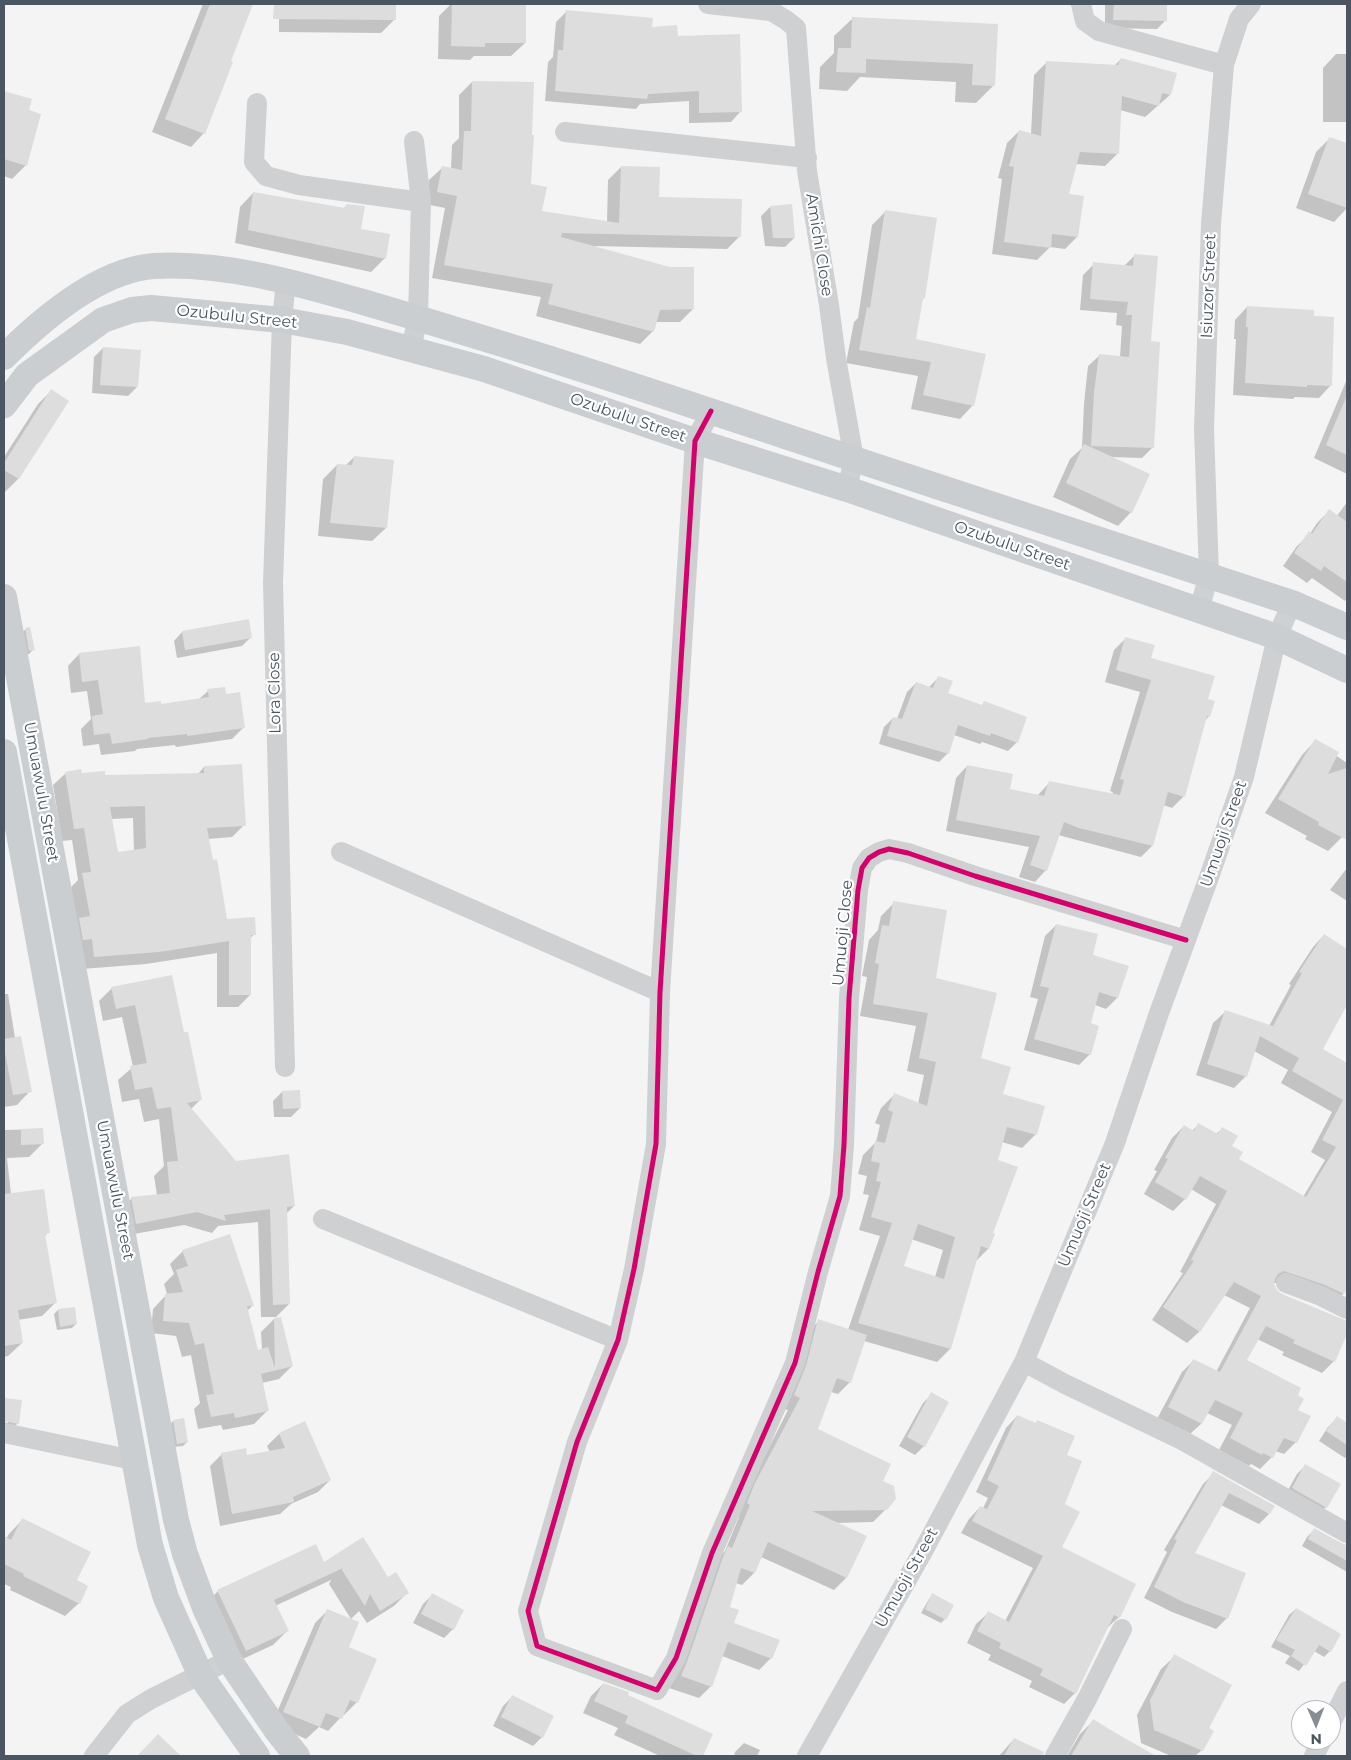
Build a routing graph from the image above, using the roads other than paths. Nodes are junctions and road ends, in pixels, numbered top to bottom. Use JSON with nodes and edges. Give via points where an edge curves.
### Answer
{"nodes":[{"id":1,"x":708,"y":4,"type":"edge"},
{"id":2,"x":1081,"y":4,"type":"edge"},
{"id":3,"x":1251,"y":4,"type":"edge"},
{"id":4,"x":1224,"y":65,"type":"junction"},
{"id":5,"x":257,"y":103,"type":"dead end"},
{"id":6,"x":564,"y":132,"type":"dead end"},
{"id":7,"x":414,"y":141,"type":"dead end"},
{"id":8,"x":806,"y":158,"type":"junction"},
{"id":9,"x":421,"y":202,"type":"junction"},
{"id":10,"x":286,"y":281,"type":"junction"},
{"id":11,"x":418,"y":318,"type":"junction"},
{"id":12,"x":282,"y":320,"type":"junction"},
{"id":13,"x":411,"y":349,"type":"junction"},
{"id":14,"x":4,"y":357,"type":"edge"},
{"id":15,"x":4,"y":405,"type":"edge"},
{"id":16,"x":712,"y":411,"type":"junction"},
{"id":17,"x":695,"y":441,"type":"junction"},
{"id":18,"x":854,"y":459,"type":"junction"},
{"id":19,"x":847,"y":490,"type":"junction"},
{"id":20,"x":1209,"y":575,"type":"junction"},
{"id":21,"x":4,"y":597,"type":"edge"},
{"id":22,"x":1292,"y":603,"type":"junction"},
{"id":23,"x":1199,"y":610,"type":"junction"},
{"id":24,"x":1347,"y":627,"type":"edge"},
{"id":25,"x":1276,"y":637,"type":"junction"},
{"id":26,"x":1347,"y":670,"type":"edge"},
{"id":27,"x":4,"y":752,"type":"edge"},
{"id":28,"x":341,"y":852,"type":"dead end"},
{"id":29,"x":1186,"y":940,"type":"junction"},
{"id":30,"x":660,"y":992,"type":"junction"},
{"id":31,"x":285,"y":1067,"type":"dead end"},
{"id":32,"x":322,"y":1219,"type":"dead end"},
{"id":33,"x":1286,"y":1283,"type":"dead end"},
{"id":34,"x":1347,"y":1309,"type":"edge"},
{"id":35,"x":618,"y":1340,"type":"junction"},
{"id":36,"x":1024,"y":1362,"type":"junction"},
{"id":37,"x":4,"y":1433,"type":"edge"},
{"id":38,"x":133,"y":1460,"type":"junction"},
{"id":39,"x":1347,"y":1533,"type":"edge"},
{"id":40,"x":1122,"y":1629,"type":"dead end"},
{"id":41,"x":229,"y":1660,"type":"junction"},
{"id":42,"x":201,"y":1676,"type":"junction"},
{"id":43,"x":1347,"y":1691,"type":"edge"},
{"id":44,"x":1341,"y":1703,"type":"edge"},
{"id":45,"x":94,"y":1756,"type":"edge"},
{"id":46,"x":257,"y":1756,"type":"edge"},
{"id":47,"x":297,"y":1756,"type":"edge"},
{"id":48,"x":807,"y":1756,"type":"edge"},
{"id":49,"x":1055,"y":1756,"type":"edge"}],
"edges":[{"from":1,"to":8,"type":"street","name":"Amichi Close","via":[[771,11],[796,28]]},
{"from":2,"to":4,"type":"street","via":[[1085,21],[1099,31]]},
{"from":3,"to":4,"type":"street","name":"Isiuzor Street","via":[[1239,20]]},
{"from":4,"to":20,"type":"street","name":"Isiuzor Street","via":[[1211,224],[1204,419]]},
{"from":5,"to":9,"type":"street","via":[[254,162],[266,176],[299,185]]},
{"from":6,"to":8,"type":"street"},
{"from":7,"to":9,"type":"street"},
{"from":8,"to":18,"type":"street","name":"Amichi Close"},
{"from":9,"to":11,"type":"street"},
{"from":10,"to":11,"type":"main road","name":"Ozubulu Street"},
{"from":10,"to":12,"type":"street","name":"Lora Close"},
{"from":10,"to":14,"type":"main road","name":"Ozubulu Street","via":[[192,267],[152,266],[134,270],[110,278],[76,298],[28,333]]},
{"from":11,"to":13,"type":"street"},
{"from":11,"to":16,"type":"main road","name":"Ozubulu Street"},
{"from":12,"to":13,"type":"main road","name":"Ozubulu Street","via":[[347,332]]},
{"from":12,"to":15,"type":"main road","name":"Ozubulu Street","via":[[151,308],[132,310],[104,320],[27,375]]},
{"from":12,"to":31,"type":"street","name":"Lora Close","via":[[273,583]]},
{"from":13,"to":17,"type":"main road","name":"Ozubulu Street","via":[[484,369]]},
{"from":16,"to":17,"type":"street"},
{"from":16,"to":18,"type":"main road","name":"Ozubulu Street"},
{"from":17,"to":19,"type":"main road","name":"Ozubulu Street"},
{"from":17,"to":30,"type":"street"},
{"from":18,"to":19,"type":"street"},
{"from":18,"to":20,"type":"main road","name":"Ozubulu Street"},
{"from":19,"to":23,"type":"main road","name":"Ozubulu Street"},
{"from":20,"to":22,"type":"main road","name":"Ozubulu Street"},
{"from":20,"to":23,"type":"street","name":"Isiuzor Street"},
{"from":21,"to":41,"type":"main road","name":"Umuawulu Street","via":[[176,1520],[205,1608]]},
{"from":22,"to":24,"type":"main road","name":"Ozubulu Street"},
{"from":22,"to":25,"type":"street","name":"Umuoji Street"},
{"from":23,"to":25,"type":"main road","name":"Ozubulu Street"},
{"from":25,"to":26,"type":"main road","name":"Ozubulu Street"},
{"from":25,"to":29,"type":"street","name":"Umuoji Street","via":[[1244,777]]},
{"from":27,"to":38,"type":"main road","name":"Umuawulu Street"},
{"from":28,"to":30,"type":"street"},
{"from":29,"to":35,"type":"street","name":"Umuoji Close","via":[[984,879],[908,852],[890,849],[869,858],[862,868],[857,900],[840,1196],[794,1363],[712,1553],[676,1658],[657,1690],[537,1646],[528,1611],[577,1442]]},
{"from":29,"to":36,"type":"street","name":"Umuoji Street","via":[[1115,1143]]},
{"from":30,"to":35,"type":"street","via":[[656,1144]]},
{"from":32,"to":35,"type":"street"},
{"from":33,"to":34,"type":"street"},
{"from":36,"to":39,"type":"street","via":[[1182,1440]]},
{"from":36,"to":48,"type":"street","name":"Umuoji Street","via":[[922,1553]]},
{"from":37,"to":38,"type":"street"},
{"from":38,"to":42,"type":"main road","name":"Umuawulu Street","via":[[150,1545],[166,1598]]},
{"from":40,"to":49,"type":"street"},
{"from":41,"to":42,"type":"street"},
{"from":41,"to":47,"type":"main road","name":"Umuawulu Street"},
{"from":42,"to":45,"type":"street","via":[[151,1699],[128,1714]]},
{"from":42,"to":46,"type":"main road","name":"Umuawulu Street"},
{"from":43,"to":44,"type":"street"}]}
